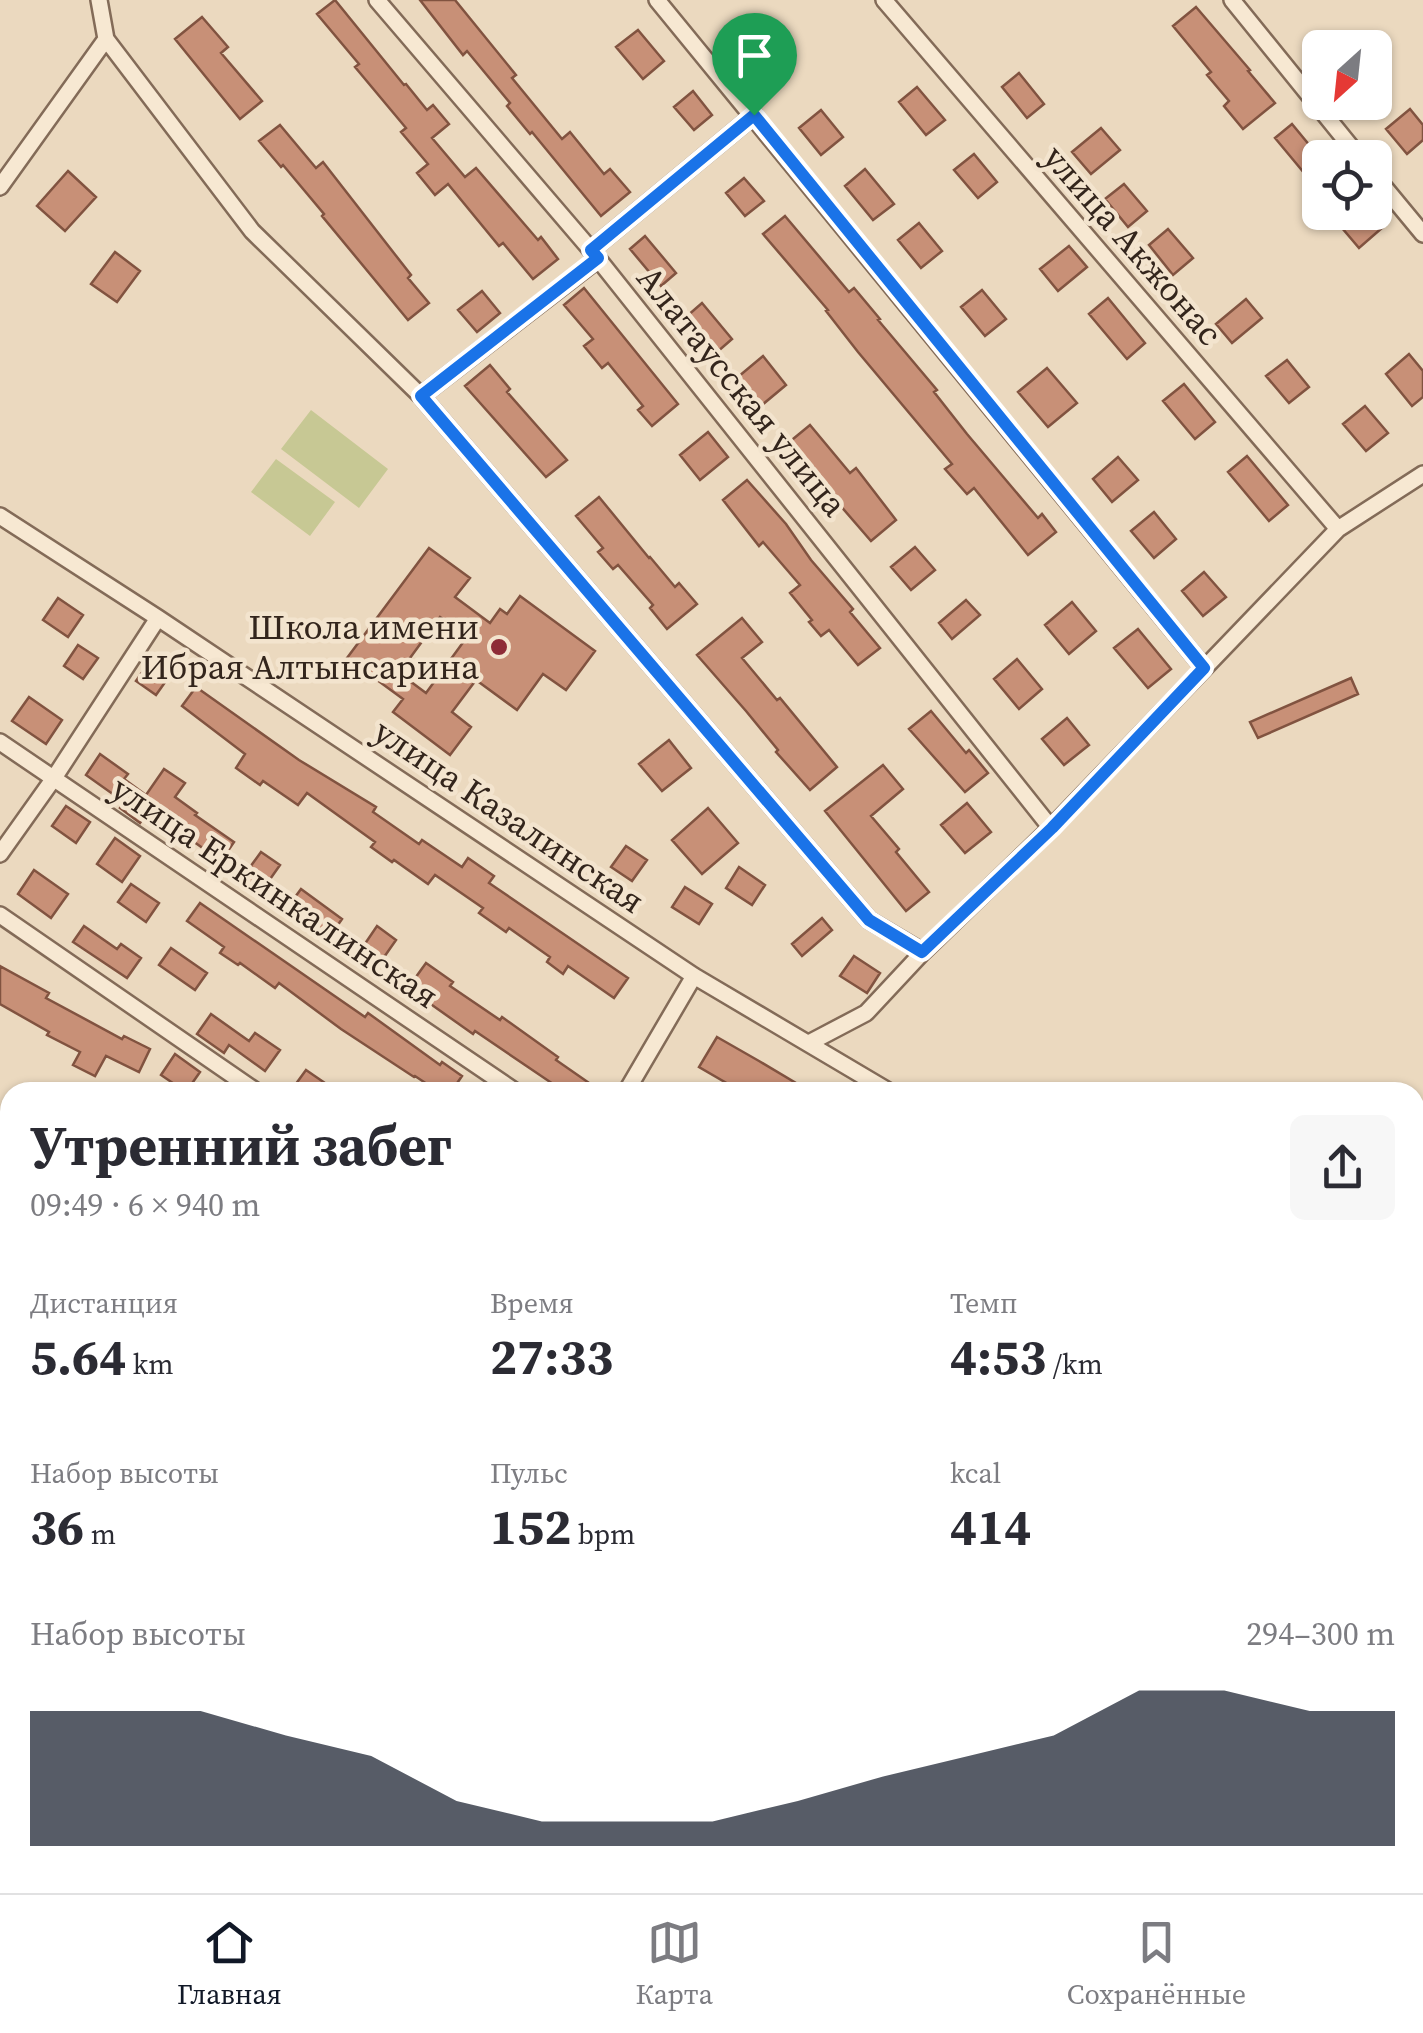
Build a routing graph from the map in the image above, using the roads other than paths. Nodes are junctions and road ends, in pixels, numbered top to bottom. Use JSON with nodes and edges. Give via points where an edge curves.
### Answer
{"nodes":[{"id":1,"x":100,"y":0,"type":"edge"},
{"id":2,"x":377,"y":0,"type":"edge"},
{"id":3,"x":657,"y":0,"type":"edge"},
{"id":4,"x":884,"y":0,"type":"edge"},
{"id":5,"x":1232,"y":0,"type":"edge"},
{"id":6,"x":106,"y":39,"type":"junction"},
{"id":7,"x":754,"y":115,"type":"junction"},
{"id":8,"x":1345,"y":140,"type":"edge"},
{"id":9,"x":0,"y":188,"type":"edge"},
{"id":10,"x":1392,"y":197,"type":"edge"},
{"id":11,"x":1423,"y":234,"type":"edge"},
{"id":12,"x":594,"y":254,"type":"junction"},
{"id":13,"x":421,"y":396,"type":"junction"},
{"id":14,"x":1423,"y":474,"type":"edge"},
{"id":15,"x":0,"y":516,"type":"edge"},
{"id":16,"x":1338,"y":529,"type":"junction"},
{"id":17,"x":158,"y":618,"type":"junction"},
{"id":18,"x":1204,"y":668,"type":"junction"},
{"id":19,"x":0,"y":742,"type":"edge"},
{"id":20,"x":54,"y":778,"type":"junction"},
{"id":21,"x":1052,"y":828,"type":"junction"},
{"id":22,"x":0,"y":854,"type":"edge"},
{"id":23,"x":0,"y":914,"type":"edge"},
{"id":24,"x":922,"y":952,"type":"junction"},
{"id":25,"x":694,"y":976,"type":"junction"},
{"id":26,"x":809,"y":1044,"type":"junction"},
{"id":27,"x":243,"y":1082,"type":"edge"},
{"id":28,"x":501,"y":1082,"type":"edge"},
{"id":29,"x":632,"y":1082,"type":"edge"},
{"id":30,"x":873,"y":1082,"type":"edge"}],
"edges":[{"from":1,"to":6,"type":"street"},
{"from":2,"to":12,"type":"street","name":"Алатаусская улица"},
{"from":3,"to":7,"type":"street"},
{"from":4,"to":16,"type":"street","name":"улица Акжонас"},
{"from":5,"to":8,"type":"street"},
{"from":6,"to":9,"type":"street"},
{"from":6,"to":13,"type":"street","via":[[252,230]]},
{"from":7,"to":12,"type":"street"},
{"from":7,"to":18,"type":"street"},
{"from":10,"to":11,"type":"street"},
{"from":12,"to":13,"type":"street"},
{"from":12,"to":21,"type":"street","name":"Алатаусская улица"},
{"from":13,"to":24,"type":"street","via":[[869,920]]},
{"from":14,"to":16,"type":"street"},
{"from":15,"to":17,"type":"street","name":"улица Казалинская"},
{"from":16,"to":18,"type":"street"},
{"from":17,"to":20,"type":"street"},
{"from":17,"to":25,"type":"street","name":"улица Казалинская"},
{"from":18,"to":21,"type":"street"},
{"from":19,"to":20,"type":"street","name":"улица Еркинкалинская"},
{"from":20,"to":22,"type":"street"},
{"from":20,"to":28,"type":"street","name":"улица Еркинкалинская"},
{"from":21,"to":24,"type":"street"},
{"from":23,"to":27,"type":"street"},
{"from":24,"to":26,"type":"street","via":[[866,1013]]},
{"from":25,"to":26,"type":"street","name":"улица Казалинская"},
{"from":25,"to":29,"type":"street"},
{"from":26,"to":30,"type":"street","name":"улица Казалинская"}]}
